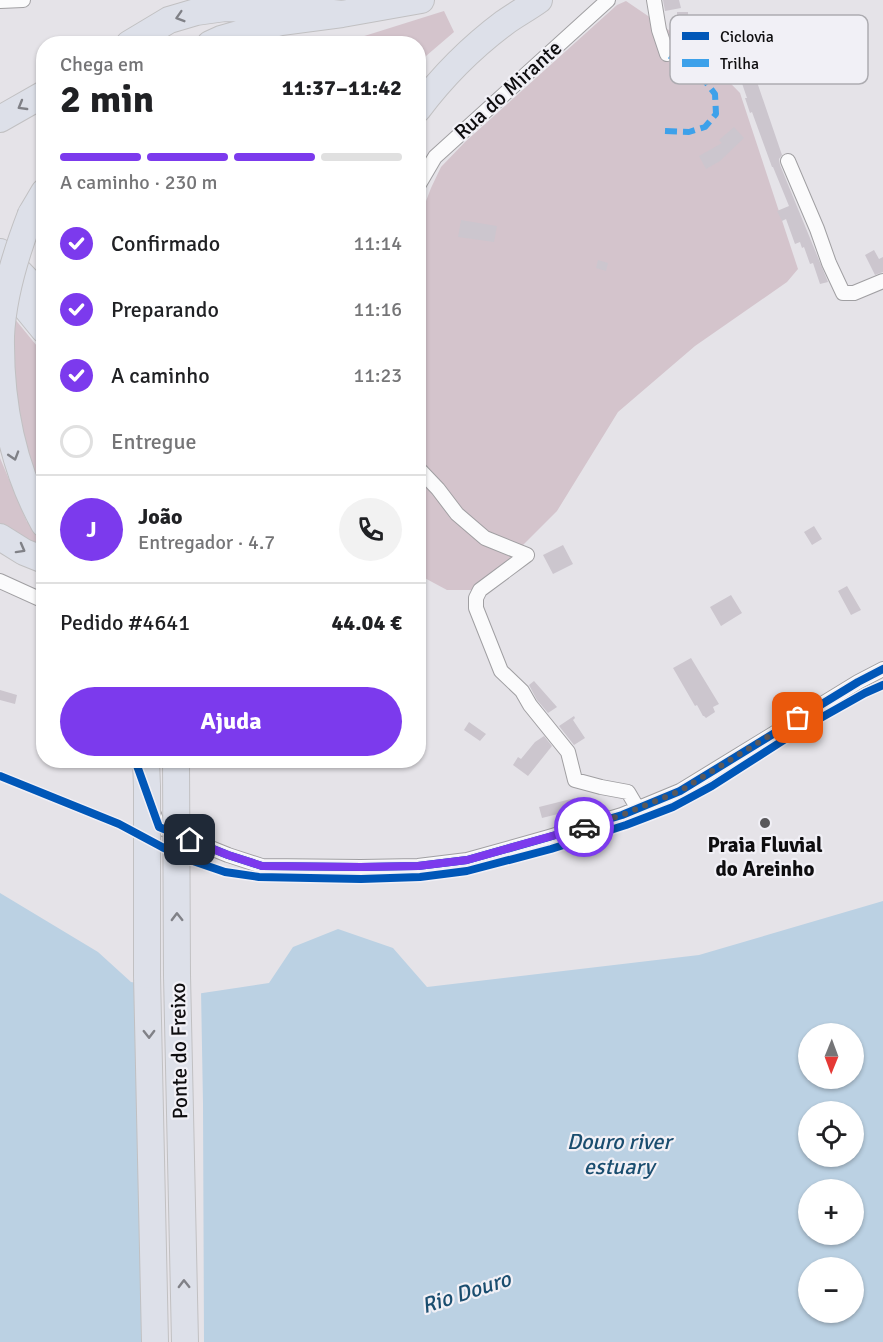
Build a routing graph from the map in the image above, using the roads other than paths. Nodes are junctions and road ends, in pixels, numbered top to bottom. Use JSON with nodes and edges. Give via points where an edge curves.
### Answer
{"nodes":[{"id":1,"x":23,"y":0,"type":"edge"},
{"id":2,"x":421,"y":0,"type":"edge"},
{"id":3,"x":539,"y":0,"type":"edge"},
{"id":4,"x":608,"y":0,"type":"edge"},
{"id":5,"x":654,"y":0,"type":"edge"},
{"id":6,"x":0,"y":1,"type":"edge"},
{"id":7,"x":593,"y":5,"type":"edge"},
{"id":8,"x":342,"y":14,"type":"junction"},
{"id":9,"x":142,"y":36,"type":"edge"},
{"id":10,"x":232,"y":36,"type":"edge"},
{"id":11,"x":667,"y":54,"type":"dead end"},
{"id":12,"x":463,"y":58,"type":"junction"},
{"id":13,"x":426,"y":86,"type":"edge"},
{"id":14,"x":36,"y":99,"type":"edge"},
{"id":15,"x":426,"y":99,"type":"edge"},
{"id":16,"x":0,"y":119,"type":"edge"},
{"id":17,"x":788,"y":161,"type":"dead end"},
{"id":18,"x":426,"y":172,"type":"edge"},
{"id":19,"x":36,"y":205,"type":"edge"},
{"id":20,"x":0,"y":252,"type":"edge"},
{"id":21,"x":0,"y":278,"type":"edge"},
{"id":22,"x":883,"y":281,"type":"edge"},
{"id":23,"x":36,"y":290,"type":"edge"},
{"id":24,"x":36,"y":320,"type":"edge"},
{"id":25,"x":1,"y":336,"type":"edge"},
{"id":26,"x":426,"y":476,"type":"edge"},
{"id":27,"x":36,"y":509,"type":"edge"},
{"id":28,"x":0,"y":537,"type":"edge"},
{"id":29,"x":36,"y":557,"type":"edge"},
{"id":30,"x":0,"y":581,"type":"edge"},
{"id":31,"x":36,"y":597,"type":"edge"},
{"id":32,"x":883,"y":669,"type":"edge"},
{"id":33,"x":138,"y":768,"type":"edge"},
{"id":34,"x":146,"y":768,"type":"edge"},
{"id":35,"x":176,"y":768,"type":"edge"},
{"id":36,"x":638,"y":808,"type":"junction"},
{"id":37,"x":155,"y":1342,"type":"edge"},
{"id":38,"x":185,"y":1342,"type":"edge"}],
"edges":[{"from":1,"to":6,"type":"street"},
{"from":2,"to":8,"type":"highway"},
{"from":3,"to":12,"type":"highway"},
{"from":4,"to":7,"type":"street","name":"Rua do Mirante"},
{"from":5,"to":11,"type":"street"},
{"from":7,"to":18,"type":"street","name":"Rua do Mirante","via":[[435,157]]},
{"from":8,"to":9,"type":"highway","one_way":true,"via":[[225,8],[169,20]]},
{"from":8,"to":10,"type":"highway","via":[[281,22]]},
{"from":12,"to":13,"type":"highway"},
{"from":12,"to":15,"type":"highway"},
{"from":14,"to":16,"type":"highway","one_way":true},
{"from":17,"to":22,"type":"street","via":[[843,293],[854,293]]},
{"from":19,"to":25,"type":"highway","bridge":true,"via":[[11,274]]},
{"from":20,"to":23,"type":"highway"},
{"from":21,"to":24,"type":"highway"},
{"from":25,"to":27,"type":"highway","one_way":true,"via":[[2,401],[11,445]]},
{"from":26,"to":36,"type":"street","via":[[457,514],[485,538],[527,555],[480,590],[476,598],[476,608],[501,670],[568,752],[575,780],[628,792]]},
{"from":28,"to":29,"type":"highway","one_way":true},
{"from":30,"to":31,"type":"street"},
{"from":32,"to":36,"type":"street","via":[[680,791]]},
{"from":33,"to":36,"type":"street","via":[[159,827],[262,866],[418,866],[467,860]]},
{"from":34,"to":37,"type":"highway","name":"Ponte do Freixo","one_way":true,"bridge":true},
{"from":38,"to":35,"type":"highway","name":"Ponte do Freixo","one_way":true,"bridge":true}]}
